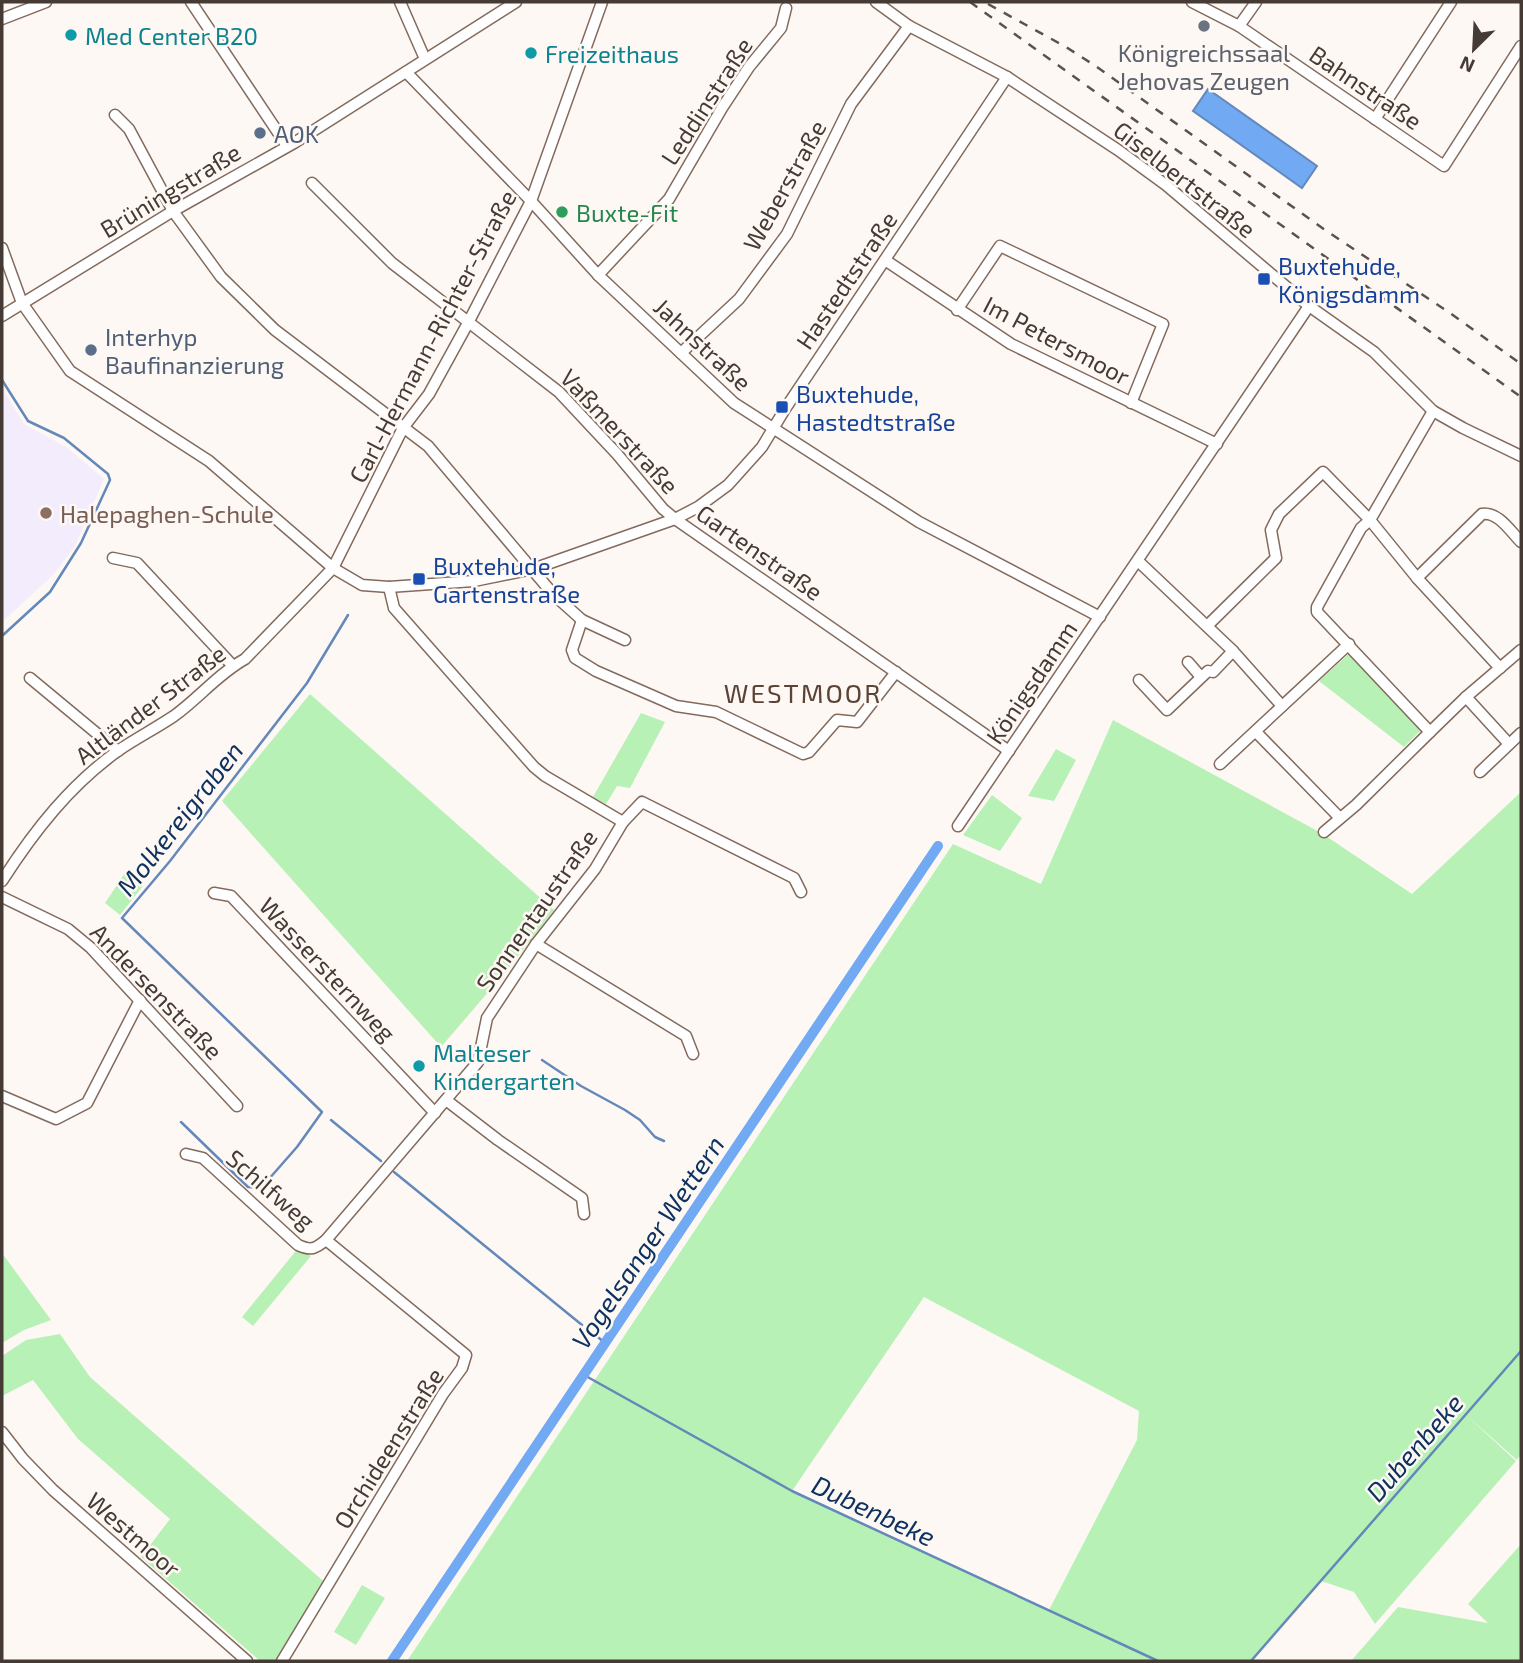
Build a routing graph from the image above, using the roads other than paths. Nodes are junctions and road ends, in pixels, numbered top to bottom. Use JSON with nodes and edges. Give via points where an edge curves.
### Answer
{"nodes":[{"id":1,"x":46,"y":2,"type":"edge"},
{"id":2,"x":191,"y":2,"type":"edge"},
{"id":3,"x":400,"y":2,"type":"edge"},
{"id":4,"x":516,"y":2,"type":"edge"},
{"id":5,"x":602,"y":2,"type":"edge"},
{"id":6,"x":876,"y":2,"type":"edge"},
{"id":7,"x":1192,"y":2,"type":"edge"},
{"id":8,"x":1256,"y":2,"type":"edge"},
{"id":9,"x":1451,"y":2,"type":"edge"},
{"id":10,"x":786,"y":8,"type":"dead end"},
{"id":11,"x":2,"y":19,"type":"edge"},
{"id":12,"x":909,"y":26,"type":"junction"},
{"id":13,"x":1239,"y":26,"type":"junction"},
{"id":14,"x":1521,"y":46,"type":"edge"},
{"id":15,"x":425,"y":59,"type":"junction"},
{"id":16,"x":406,"y":72,"type":"junction"},
{"id":17,"x":1007,"y":78,"type":"junction"},
{"id":18,"x":115,"y":116,"type":"dead end"},
{"id":19,"x":1375,"y":119,"type":"junction"},
{"id":20,"x":287,"y":146,"type":"junction"},
{"id":21,"x":312,"y":183,"type":"dead end"},
{"id":22,"x":531,"y":201,"type":"junction"},
{"id":23,"x":173,"y":212,"type":"junction"},
{"id":24,"x":2,"y":248,"type":"edge"},
{"id":25,"x":885,"y":260,"type":"junction"},
{"id":26,"x":598,"y":275,"type":"junction"},
{"id":27,"x":22,"y":303,"type":"junction"},
{"id":28,"x":1309,"y":306,"type":"junction"},
{"id":29,"x":957,"y":310,"type":"junction"},
{"id":30,"x":2,"y":316,"type":"edge"},
{"id":31,"x":468,"y":323,"type":"junction"},
{"id":32,"x":681,"y":353,"type":"junction"},
{"id":33,"x":1130,"y":403,"type":"junction"},
{"id":34,"x":1433,"y":411,"type":"junction"},
{"id":35,"x":403,"y":428,"type":"junction"},
{"id":36,"x":774,"y":428,"type":"junction"},
{"id":37,"x":1217,"y":444,"type":"junction"},
{"id":38,"x":1521,"y":456,"type":"edge"},
{"id":39,"x":675,"y":519,"type":"junction"},
{"id":40,"x":1370,"y":520,"type":"junction"},
{"id":41,"x":1521,"y":542,"type":"edge"},
{"id":42,"x":113,"y":558,"type":"dead end"},
{"id":43,"x":1138,"y":561,"type":"junction"},
{"id":44,"x":333,"y":568,"type":"junction"},
{"id":45,"x":533,"y":569,"type":"junction"},
{"id":46,"x":1417,"y":578,"type":"junction"},
{"id":47,"x":389,"y":587,"type":"junction"},
{"id":48,"x":1100,"y":617,"type":"junction"},
{"id":49,"x":582,"y":620,"type":"junction"},
{"id":50,"x":1207,"y":626,"type":"junction"},
{"id":51,"x":625,"y":640,"type":"dead end"},
{"id":52,"x":1349,"y":644,"type":"junction"},
{"id":53,"x":1521,"y":650,"type":"edge"},
{"id":54,"x":1234,"y":651,"type":"junction"},
{"id":55,"x":1188,"y":662,"type":"dead end"},
{"id":56,"x":233,"y":666,"type":"junction"},
{"id":57,"x":1500,"y":668,"type":"junction"},
{"id":58,"x":896,"y":672,"type":"junction"},
{"id":59,"x":1201,"y":677,"type":"junction"},
{"id":60,"x":30,"y":678,"type":"dead end"},
{"id":61,"x":1139,"y":680,"type":"dead end"},
{"id":62,"x":1466,"y":697,"type":"junction"},
{"id":63,"x":1282,"y":706,"type":"junction"},
{"id":64,"x":1256,"y":732,"type":"junction"},
{"id":65,"x":1430,"y":732,"type":"junction"},
{"id":66,"x":1521,"y":733,"type":"edge"},
{"id":67,"x":1510,"y":744,"type":"junction"},
{"id":68,"x":118,"y":751,"type":"junction"},
{"id":69,"x":1009,"y":751,"type":"junction"},
{"id":70,"x":1220,"y":764,"type":"dead end"},
{"id":71,"x":1480,"y":772,"type":"dead end"},
{"id":72,"x":1340,"y":818,"type":"junction"},
{"id":73,"x":623,"y":822,"type":"junction"},
{"id":74,"x":958,"y":826,"type":"dead end"},
{"id":75,"x":1324,"y":832,"type":"dead end"},
{"id":76,"x":2,"y":881,"type":"edge"},
{"id":77,"x":801,"y":892,"type":"dead end"},
{"id":78,"x":214,"y":893,"type":"dead end"},
{"id":79,"x":2,"y":897,"type":"edge"},
{"id":80,"x":536,"y":944,"type":"junction"},
{"id":81,"x":140,"y":1000,"type":"junction"},
{"id":82,"x":693,"y":1054,"type":"dead end"},
{"id":83,"x":2,"y":1096,"type":"edge"},
{"id":84,"x":446,"y":1100,"type":"junction"},
{"id":85,"x":237,"y":1106,"type":"dead end"},
{"id":86,"x":435,"y":1113,"type":"junction"},
{"id":87,"x":186,"y":1154,"type":"dead end"},
{"id":88,"x":584,"y":1214,"type":"dead end"},
{"id":89,"x":326,"y":1240,"type":"junction"},
{"id":90,"x":2,"y":1432,"type":"edge"},
{"id":91,"x":247,"y":1661,"type":"edge"},
{"id":92,"x":282,"y":1661,"type":"edge"}],
"edges":[{"from":1,"to":11,"type":"street"},
{"from":2,"to":20,"type":"street"},
{"from":3,"to":15,"type":"street"},
{"from":4,"to":15,"type":"street","name":"Brüningstraße"},
{"from":5,"to":22,"type":"street","name":"Carl-Hermann-Richter-Straße"},
{"from":6,"to":12,"type":"street","name":"Giselbertstraße"},
{"from":7,"to":13,"type":"street","name":"Bahnstraße"},
{"from":8,"to":13,"type":"street"},
{"from":9,"to":19,"type":"street"},
{"from":10,"to":26,"type":"street","name":"Leddinstraße","via":[[781,28],[749,67],[668,199]]},
{"from":12,"to":17,"type":"street","name":"Giselbertstraße"},
{"from":12,"to":32,"type":"street","name":"Weberstraße","via":[[851,104],[787,234],[739,299]]},
{"from":13,"to":19,"type":"street","name":"Bahnstraße"},
{"from":14,"to":19,"type":"street","name":"Bahnstraße","via":[[1444,166]]},
{"from":15,"to":16,"type":"street","name":"Brüningstraße"},
{"from":16,"to":20,"type":"street","name":"Brüningstraße"},
{"from":16,"to":22,"type":"street","name":"Jahnstraße"},
{"from":17,"to":25,"type":"street","name":"Hastedtstraße"},
{"from":17,"to":28,"type":"street","name":"Giselbertstraße","via":[[1166,185]]},
{"from":18,"to":23,"type":"street","via":[[129,129]]},
{"from":20,"to":23,"type":"street","name":"Brüningstraße"},
{"from":21,"to":31,"type":"street","name":"Vaßmerstraße","via":[[391,263]]},
{"from":22,"to":26,"type":"street","name":"Jahnstraße"},
{"from":22,"to":31,"type":"street","name":"Carl-Hermann-Richter-Straße"},
{"from":23,"to":27,"type":"street","name":"Brüningstraße"},
{"from":23,"to":35,"type":"street","via":[[221,277],[275,330]]},
{"from":24,"to":27,"type":"street","name":"Gartenstraße"},
{"from":25,"to":29,"type":"street","name":"Im Petersmoor"},
{"from":25,"to":36,"type":"street","name":"Hastedtstraße"},
{"from":26,"to":32,"type":"street","name":"Jahnstraße"},
{"from":27,"to":30,"type":"street","name":"Brüningstraße"},
{"from":27,"to":44,"type":"street","name":"Gartenstraße","via":[[70,371],[209,461]]},
{"from":28,"to":34,"type":"street","name":"Giselbertstraße","via":[[1374,352]]},
{"from":28,"to":37,"type":"street","name":"Königsdamm"},
{"from":29,"to":33,"type":"street","name":"Im Petersmoor","via":[[1011,344]]},
{"from":29,"to":33,"type":"street","via":[[1000,246],[1163,324]]},
{"from":31,"to":35,"type":"street","name":"Carl-Hermann-Richter-Straße","via":[[429,394]]},
{"from":31,"to":39,"type":"street","name":"Vaßmerstraße","via":[[559,392]]},
{"from":32,"to":36,"type":"street","name":"Jahnstraße","via":[[734,403]]},
{"from":33,"to":37,"type":"street","name":"Im Petersmoor"},
{"from":34,"to":38,"type":"street","name":"Giselbertstraße"},
{"from":34,"to":40,"type":"street"},
{"from":35,"to":44,"type":"street","name":"Carl-Hermann-Richter-Straße"},
{"from":35,"to":45,"type":"street","via":[[428,446]]},
{"from":36,"to":39,"type":"street","name":"Hastedtstraße","via":[[728,485]]},
{"from":36,"to":48,"type":"street","name":"Jahnstraße","via":[[919,522]]},
{"from":37,"to":43,"type":"street","name":"Königsdamm"},
{"from":39,"to":45,"type":"street","name":"Gartenstraße"},
{"from":39,"to":58,"type":"street","name":"Gartenstraße"},
{"from":40,"to":46,"type":"street"},
{"from":40,"to":50,"type":"street","via":[[1323,472],[1279,514],[1271,530],[1276,558]]},
{"from":40,"to":52,"type":"street","via":[[1361,528],[1317,607],[1320,616]]},
{"from":41,"to":46,"type":"street","via":[[1494,515],[1482,514]]},
{"from":42,"to":56,"type":"street","via":[[137,563]]},
{"from":43,"to":48,"type":"street","name":"Königsdamm"},
{"from":43,"to":50,"type":"street"},
{"from":44,"to":47,"type":"street","name":"Gartenstraße","via":[[362,586]]},
{"from":44,"to":56,"type":"street","name":"Altländer Straße"},
{"from":45,"to":47,"type":"street","name":"Gartenstraße","via":[[474,581]]},
{"from":45,"to":49,"type":"street"},
{"from":46,"to":57,"type":"street"},
{"from":47,"to":73,"type":"street","name":"Sonnentaustraße","via":[[394,608],[534,767]]},
{"from":48,"to":69,"type":"street","name":"Königsdamm"},
{"from":49,"to":51,"type":"street"},
{"from":49,"to":58,"type":"street","via":[[572,650],[596,671],[668,704],[716,712],[803,754],[837,720],[857,722]]},
{"from":50,"to":54,"type":"street"},
{"from":52,"to":63,"type":"street"},
{"from":52,"to":65,"type":"street"},
{"from":53,"to":57,"type":"street"},
{"from":54,"to":59,"type":"street"},
{"from":54,"to":63,"type":"street"},
{"from":55,"to":59,"type":"street"},
{"from":56,"to":68,"type":"street","name":"Altländer Straße","via":[[176,714]]},
{"from":57,"to":62,"type":"street"},
{"from":58,"to":69,"type":"street","name":"Gartenstraße"},
{"from":59,"to":61,"type":"street","via":[[1167,710]]},
{"from":60,"to":68,"type":"street"},
{"from":62,"to":65,"type":"street"},
{"from":62,"to":67,"type":"street"},
{"from":63,"to":64,"type":"street"},
{"from":64,"to":70,"type":"street"},
{"from":64,"to":72,"type":"street"},
{"from":65,"to":72,"type":"street"},
{"from":66,"to":67,"type":"street"},
{"from":67,"to":71,"type":"street"},
{"from":68,"to":76,"type":"street","name":"Altländer Straße","via":[[49,814]]},
{"from":69,"to":74,"type":"street","name":"Königsdamm"},
{"from":72,"to":75,"type":"street"},
{"from":73,"to":77,"type":"street","via":[[642,802],[794,878]]},
{"from":73,"to":80,"type":"street","name":"Sonnentaustraße","via":[[595,869]]},
{"from":78,"to":86,"type":"street","name":"Wassersternweg","via":[[231,896]]},
{"from":79,"to":81,"type":"street","name":"Andersenstraße","via":[[68,929]]},
{"from":80,"to":82,"type":"street","via":[[686,1035]]},
{"from":80,"to":84,"type":"street","name":"Sonnentaustraße","via":[[486,1018],[478,1062]]},
{"from":81,"to":83,"type":"street","via":[[88,1103],[56,1119]]},
{"from":81,"to":85,"type":"street","name":"Andersenstraße"},
{"from":84,"to":86,"type":"street"},
{"from":84,"to":88,"type":"street","via":[[582,1198]]},
{"from":86,"to":89,"type":"street"},
{"from":87,"to":89,"type":"street","name":"Schilfweg","via":[[203,1158],[298,1245],[309,1250]]},
{"from":89,"to":92,"type":"street","name":"Orchideenstraße","via":[[466,1355]]},
{"from":90,"to":91,"type":"street","name":"Westmoor","via":[[53,1490]]}]}
